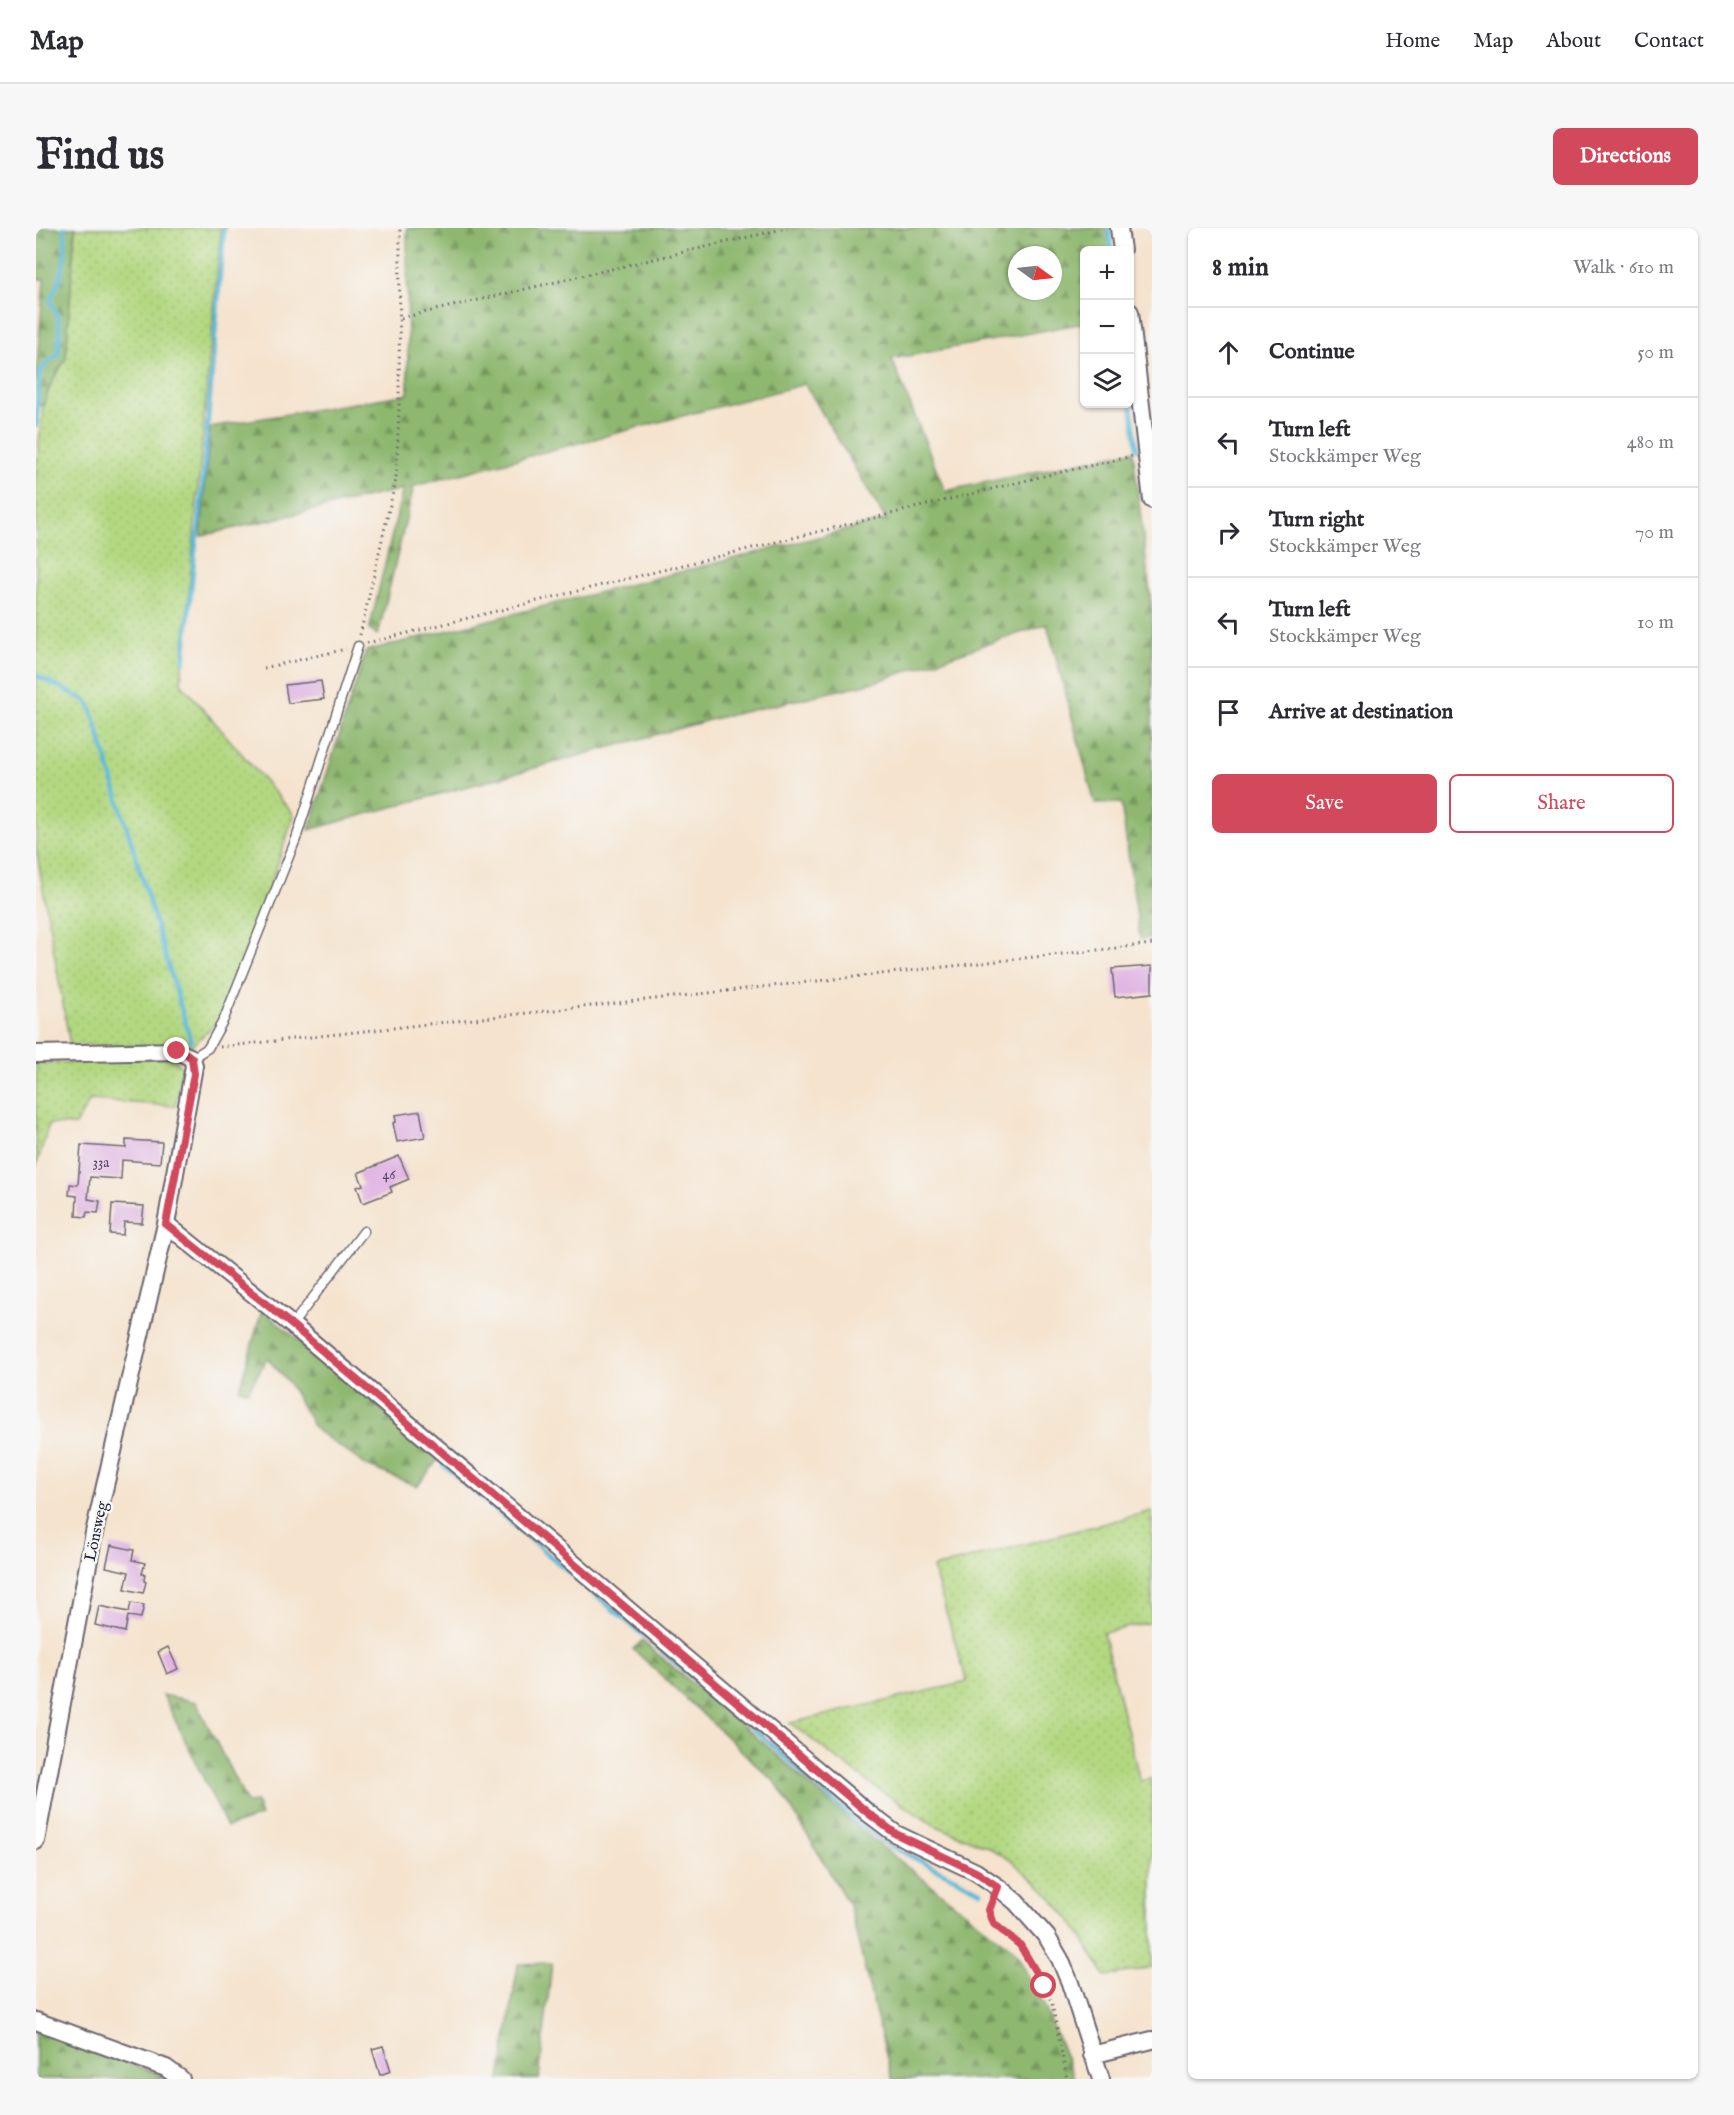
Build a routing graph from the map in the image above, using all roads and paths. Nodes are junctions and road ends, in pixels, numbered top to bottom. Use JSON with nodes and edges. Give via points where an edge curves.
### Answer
{"nodes":[{"id":1,"x":400,"y":228,"type":"edge"},
{"id":2,"x":788,"y":228,"type":"edge"},
{"id":3,"x":1119,"y":228,"type":"edge"},
{"id":4,"x":1121,"y":246,"type":"edge"},
{"id":5,"x":400,"y":318,"type":"junction"},
{"id":6,"x":1134,"y":347,"type":"edge"},
{"id":7,"x":1146,"y":453,"type":"junction"},
{"id":8,"x":1152,"y":500,"type":"edge"},
{"id":9,"x":358,"y":646,"type":"junction"},
{"id":10,"x":264,"y":668,"type":"dead end"},
{"id":11,"x":1152,"y":944,"type":"edge"},
{"id":12,"x":208,"y":1048,"type":"junction"},
{"id":13,"x":36,"y":1054,"type":"edge"},
{"id":14,"x":192,"y":1058,"type":"junction"},
{"id":15,"x":166,"y":1224,"type":"junction"},
{"id":16,"x":364,"y":1231,"type":"dead end"},
{"id":17,"x":292,"y":1325,"type":"junction"},
{"id":18,"x":36,"y":1841,"type":"edge"},
{"id":19,"x":998,"y":1887,"type":"junction"},
{"id":20,"x":36,"y":2021,"type":"edge"},
{"id":21,"x":1152,"y":2040,"type":"edge"},
{"id":22,"x":1092,"y":2055,"type":"junction"},
{"id":23,"x":181,"y":2079,"type":"edge"},
{"id":24,"x":1067,"y":2079,"type":"edge"},
{"id":25,"x":1101,"y":2079,"type":"edge"}],
"edges":[{"from":1,"to":5,"type":"path"},
{"from":2,"to":5,"type":"path"},
{"from":3,"to":4,"type":"street"},
{"from":5,"to":9,"type":"path","via":[[396,479]]},
{"from":6,"to":7,"type":"street"},
{"from":7,"to":8,"type":"street"},
{"from":7,"to":9,"type":"path"},
{"from":9,"to":10,"type":"path"},
{"from":9,"to":12,"type":"lane","via":[[296,839],[224,1019]]},
{"from":11,"to":12,"type":"path"},
{"from":12,"to":14,"type":"lane"},
{"from":13,"to":14,"type":"street","via":[[177,1051]]},
{"from":14,"to":15,"type":"street","name":"Lönsweg","via":[[194,1074]]},
{"from":15,"to":17,"type":"street"},
{"from":15,"to":18,"type":"street","name":"Lönsweg","via":[[94,1533]]},
{"from":16,"to":17,"type":"lane"},
{"from":17,"to":19,"type":"street","via":[[868,1813],[896,1834],[976,1872]]},
{"from":19,"to":22,"type":"street","via":[[1047,1937],[1060,1959]]},
{"from":19,"to":24,"type":"path","via":[[989,1910],[994,1924],[1020,1945],[1044,1986],[1052,2003]]},
{"from":20,"to":23,"type":"street","via":[[166,2068]]},
{"from":21,"to":22,"type":"street"},
{"from":22,"to":25,"type":"street"}]}
